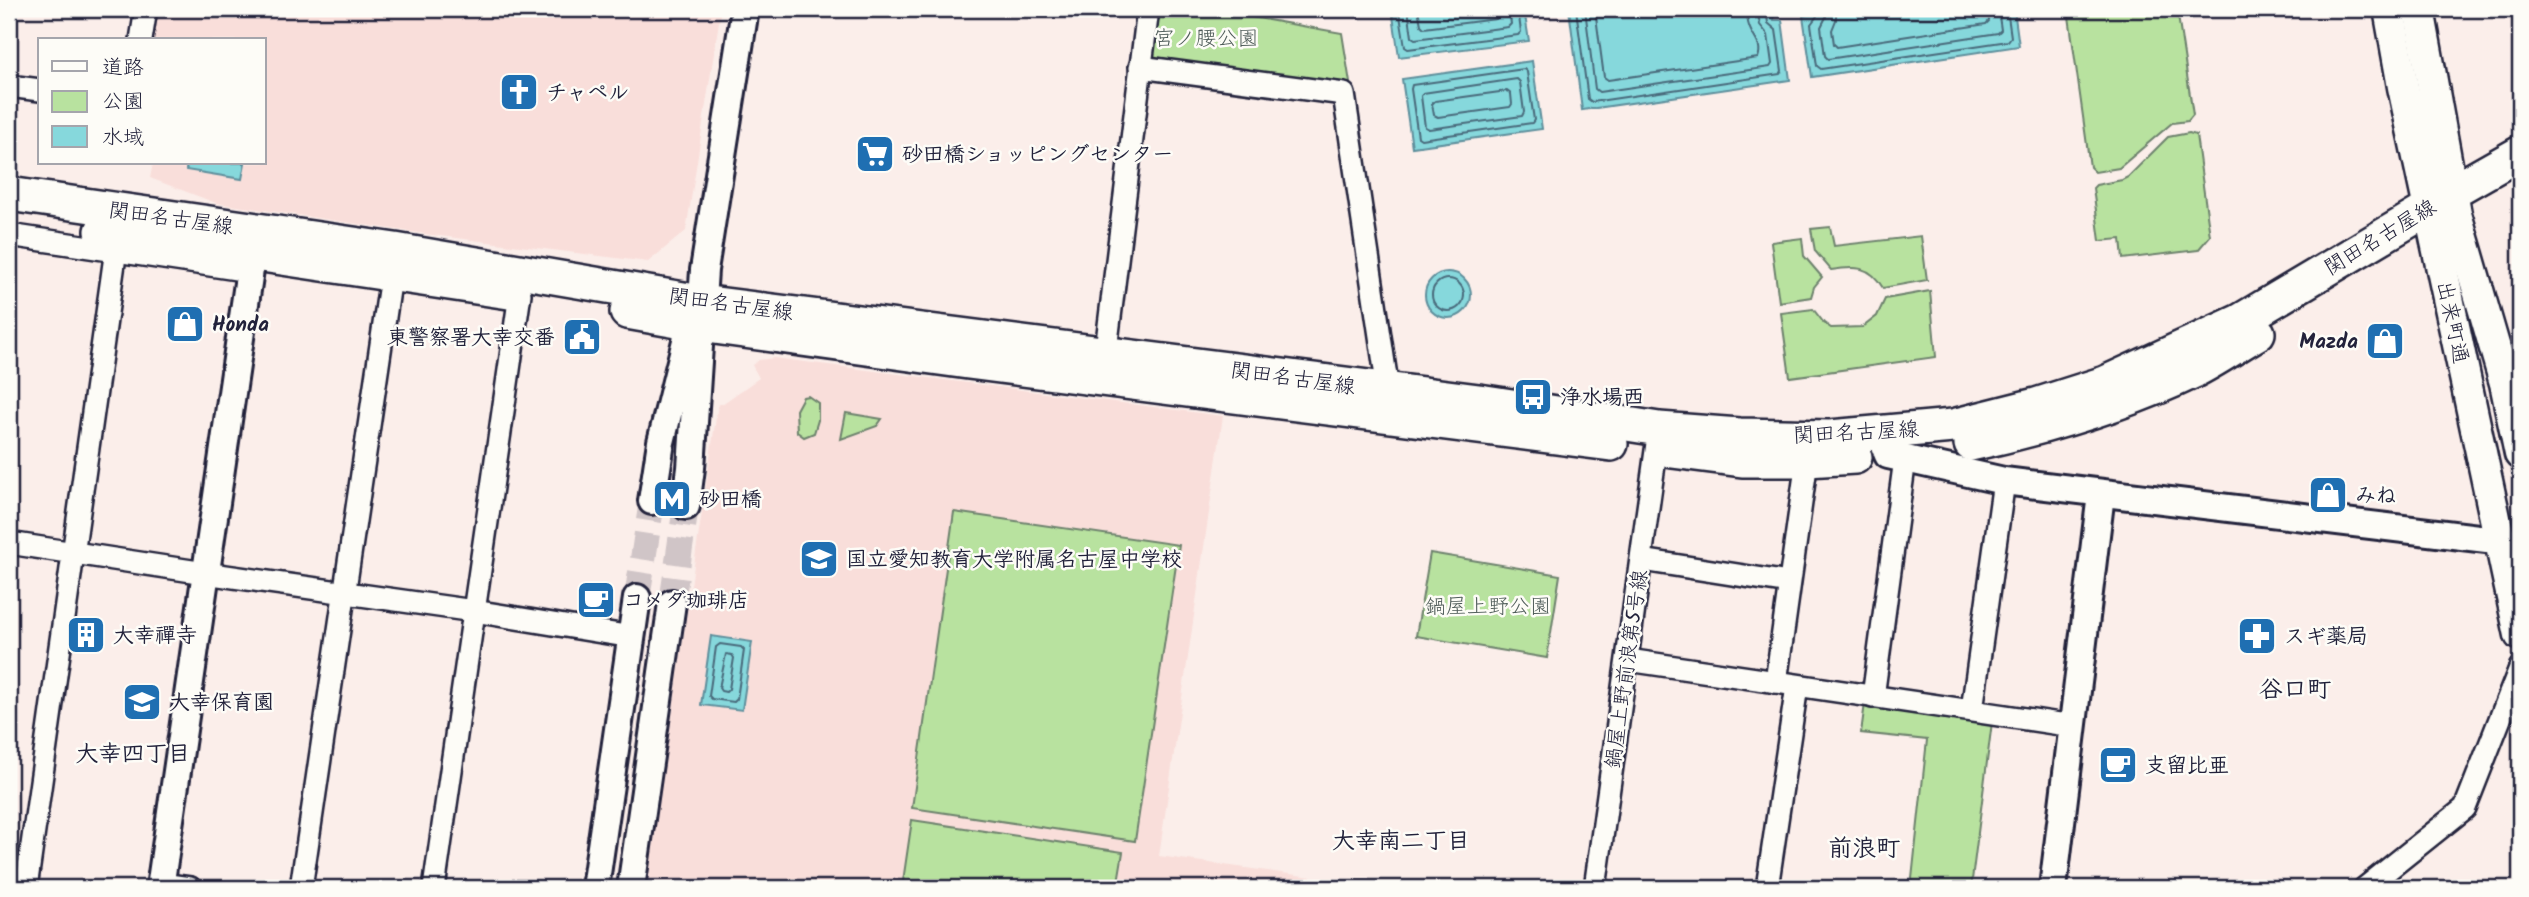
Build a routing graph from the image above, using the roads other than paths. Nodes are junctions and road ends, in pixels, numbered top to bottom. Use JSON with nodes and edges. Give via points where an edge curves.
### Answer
{"nodes":[{"id":1,"x":146,"y":9,"type":"edge"},
{"id":2,"x":745,"y":9,"type":"edge"},
{"id":3,"x":1148,"y":9,"type":"edge"},
{"id":4,"x":2389,"y":9,"type":"edge"},
{"id":5,"x":2419,"y":9,"type":"edge"},
{"id":6,"x":141,"y":38,"type":"edge"},
{"id":7,"x":1140,"y":67,"type":"junction"},
{"id":8,"x":9,"y":86,"type":"edge"},
{"id":9,"x":38,"y":90,"type":"edge"},
{"id":10,"x":2520,"y":153,"type":"edge"},
{"id":11,"x":2520,"y":179,"type":"edge"},
{"id":12,"x":9,"y":194,"type":"edge"},
{"id":13,"x":2443,"y":210,"type":"junction"},
{"id":14,"x":9,"y":217,"type":"edge"},
{"id":15,"x":117,"y":231,"type":"junction"},
{"id":16,"x":9,"y":235,"type":"edge"},
{"id":17,"x":252,"y":252,"type":"junction"},
{"id":18,"x":393,"y":262,"type":"junction"},
{"id":19,"x":520,"y":294,"type":"junction"},
{"id":20,"x":698,"y":304,"type":"junction"},
{"id":21,"x":1104,"y":366,"type":"junction"},
{"id":22,"x":2512,"y":381,"type":"edge"},
{"id":23,"x":1388,"y":390,"type":"junction"},
{"id":24,"x":1658,"y":439,"type":"junction"},
{"id":25,"x":1890,"y":449,"type":"junction"},
{"id":26,"x":2520,"y":454,"type":"edge"},
{"id":27,"x":1807,"y":460,"type":"junction"},
{"id":28,"x":2004,"y":481,"type":"junction"},
{"id":29,"x":2101,"y":494,"type":"junction"},
{"id":30,"x":652,"y":501,"type":"tunnel mouth"},
{"id":31,"x":686,"y":506,"type":"tunnel mouth"},
{"id":32,"x":2509,"y":541,"type":"edge"},
{"id":33,"x":9,"y":543,"type":"edge"},
{"id":34,"x":74,"y":552,"type":"junction"},
{"id":35,"x":1642,"y":561,"type":"junction"},
{"id":36,"x":205,"y":573,"type":"junction"},
{"id":37,"x":1789,"y":583,"type":"junction"},
{"id":38,"x":345,"y":594,"type":"junction"},
{"id":39,"x":637,"y":598,"type":"tunnel mouth"},
{"id":40,"x":672,"y":603,"type":"tunnel mouth"},
{"id":41,"x":474,"y":611,"type":"junction"},
{"id":42,"x":2520,"y":635,"type":"edge"},
{"id":43,"x":632,"y":637,"type":"junction"},
{"id":44,"x":1628,"y":660,"type":"junction"},
{"id":45,"x":2520,"y":668,"type":"edge"},
{"id":46,"x":1786,"y":684,"type":"junction"},
{"id":47,"x":1873,"y":697,"type":"junction"},
{"id":48,"x":1972,"y":710,"type":"junction"},
{"id":49,"x":2073,"y":726,"type":"junction"},
{"id":50,"x":160,"y":886,"type":"edge"},
{"id":51,"x":26,"y":888,"type":"edge"},
{"id":52,"x":190,"y":888,"type":"edge"},
{"id":53,"x":301,"y":888,"type":"edge"},
{"id":54,"x":434,"y":888,"type":"edge"},
{"id":55,"x":595,"y":888,"type":"edge"},
{"id":56,"x":631,"y":888,"type":"edge"},
{"id":57,"x":1595,"y":888,"type":"edge"},
{"id":58,"x":1767,"y":888,"type":"edge"},
{"id":59,"x":2053,"y":888,"type":"edge"},
{"id":60,"x":2365,"y":888,"type":"edge"}],
"edges":[{"from":1,"to":6,"type":"street"},
{"from":2,"to":20,"type":"street"},
{"from":3,"to":7,"type":"street"},
{"from":4,"to":13,"type":"main road","name":"出来町通"},
{"from":5,"to":13,"type":"main road","name":"出来町通"},
{"from":7,"to":21,"type":"street"},
{"from":7,"to":23,"type":"street","via":[[1344,94]]},
{"from":8,"to":9,"type":"street"},
{"from":10,"to":13,"type":"main road","name":"関田名古屋線"},
{"from":11,"to":13,"type":"main road","name":"関田名古屋線"},
{"from":12,"to":15,"type":"main road","name":"関田名古屋線"},
{"from":13,"to":22,"type":"main road","name":"出来町通"},
{"from":13,"to":25,"type":"main road","name":"関田名古屋線","via":[[2240,321],[2105,383]]},
{"from":13,"to":32,"type":"main road","name":"出来町通"},
{"from":14,"to":15,"type":"main road","name":"関田名古屋線"},
{"from":15,"to":16,"type":"street"},
{"from":15,"to":17,"type":"main road","name":"関田名古屋線"},
{"from":15,"to":34,"type":"street"},
{"from":17,"to":18,"type":"main road","name":"関田名古屋線"},
{"from":17,"to":36,"type":"street"},
{"from":18,"to":19,"type":"main road","name":"関田名古屋線"},
{"from":18,"to":20,"type":"main road","name":"関田名古屋線"},
{"from":18,"to":38,"type":"street"},
{"from":19,"to":20,"type":"main road","name":"関田名古屋線"},
{"from":19,"to":41,"type":"street"},
{"from":20,"to":21,"type":"main road","name":"関田名古屋線"},
{"from":20,"to":30,"type":"street","via":[[661,442]]},
{"from":20,"to":31,"type":"street"},
{"from":21,"to":23,"type":"main road","name":"関田名古屋線"},
{"from":21,"to":24,"type":"main road","name":"関田名古屋線"},
{"from":22,"to":26,"type":"main road","name":"出来町通"},
{"from":23,"to":24,"type":"main road","name":"関田名古屋線","via":[[1479,401]]},
{"from":24,"to":25,"type":"main road","name":"関田名古屋線","via":[[1830,437]]},
{"from":24,"to":27,"type":"main road","name":"関田名古屋線","via":[[1742,460]]},
{"from":24,"to":35,"type":"street","name":"鍋屋上野前浪第5号線"},
{"from":25,"to":27,"type":"main road","name":"関田名古屋線"},
{"from":25,"to":28,"type":"street"},
{"from":25,"to":47,"type":"street"},
{"from":27,"to":37,"type":"street"},
{"from":28,"to":29,"type":"street"},
{"from":28,"to":48,"type":"street"},
{"from":29,"to":32,"type":"street"},
{"from":29,"to":49,"type":"street"},
{"from":32,"to":42,"type":"main road","name":"出来町通"},
{"from":33,"to":34,"type":"street"},
{"from":34,"to":36,"type":"street"},
{"from":34,"to":51,"type":"street"},
{"from":35,"to":37,"type":"street"},
{"from":35,"to":44,"type":"street","name":"鍋屋上野前浪第5号線"},
{"from":36,"to":38,"type":"street"},
{"from":36,"to":50,"type":"street"},
{"from":37,"to":46,"type":"street"},
{"from":38,"to":41,"type":"street"},
{"from":38,"to":53,"type":"street"},
{"from":39,"to":43,"type":"street"},
{"from":40,"to":56,"type":"street"},
{"from":41,"to":43,"type":"street"},
{"from":41,"to":54,"type":"street"},
{"from":43,"to":55,"type":"street"},
{"from":44,"to":46,"type":"street"},
{"from":44,"to":57,"type":"street","name":"鍋屋上野前浪第5号線"},
{"from":45,"to":60,"type":"street","via":[[2465,808]]},
{"from":46,"to":47,"type":"street"},
{"from":46,"to":58,"type":"street"},
{"from":47,"to":48,"type":"street"},
{"from":48,"to":49,"type":"street"},
{"from":49,"to":59,"type":"street"},
{"from":50,"to":52,"type":"street"}]}
